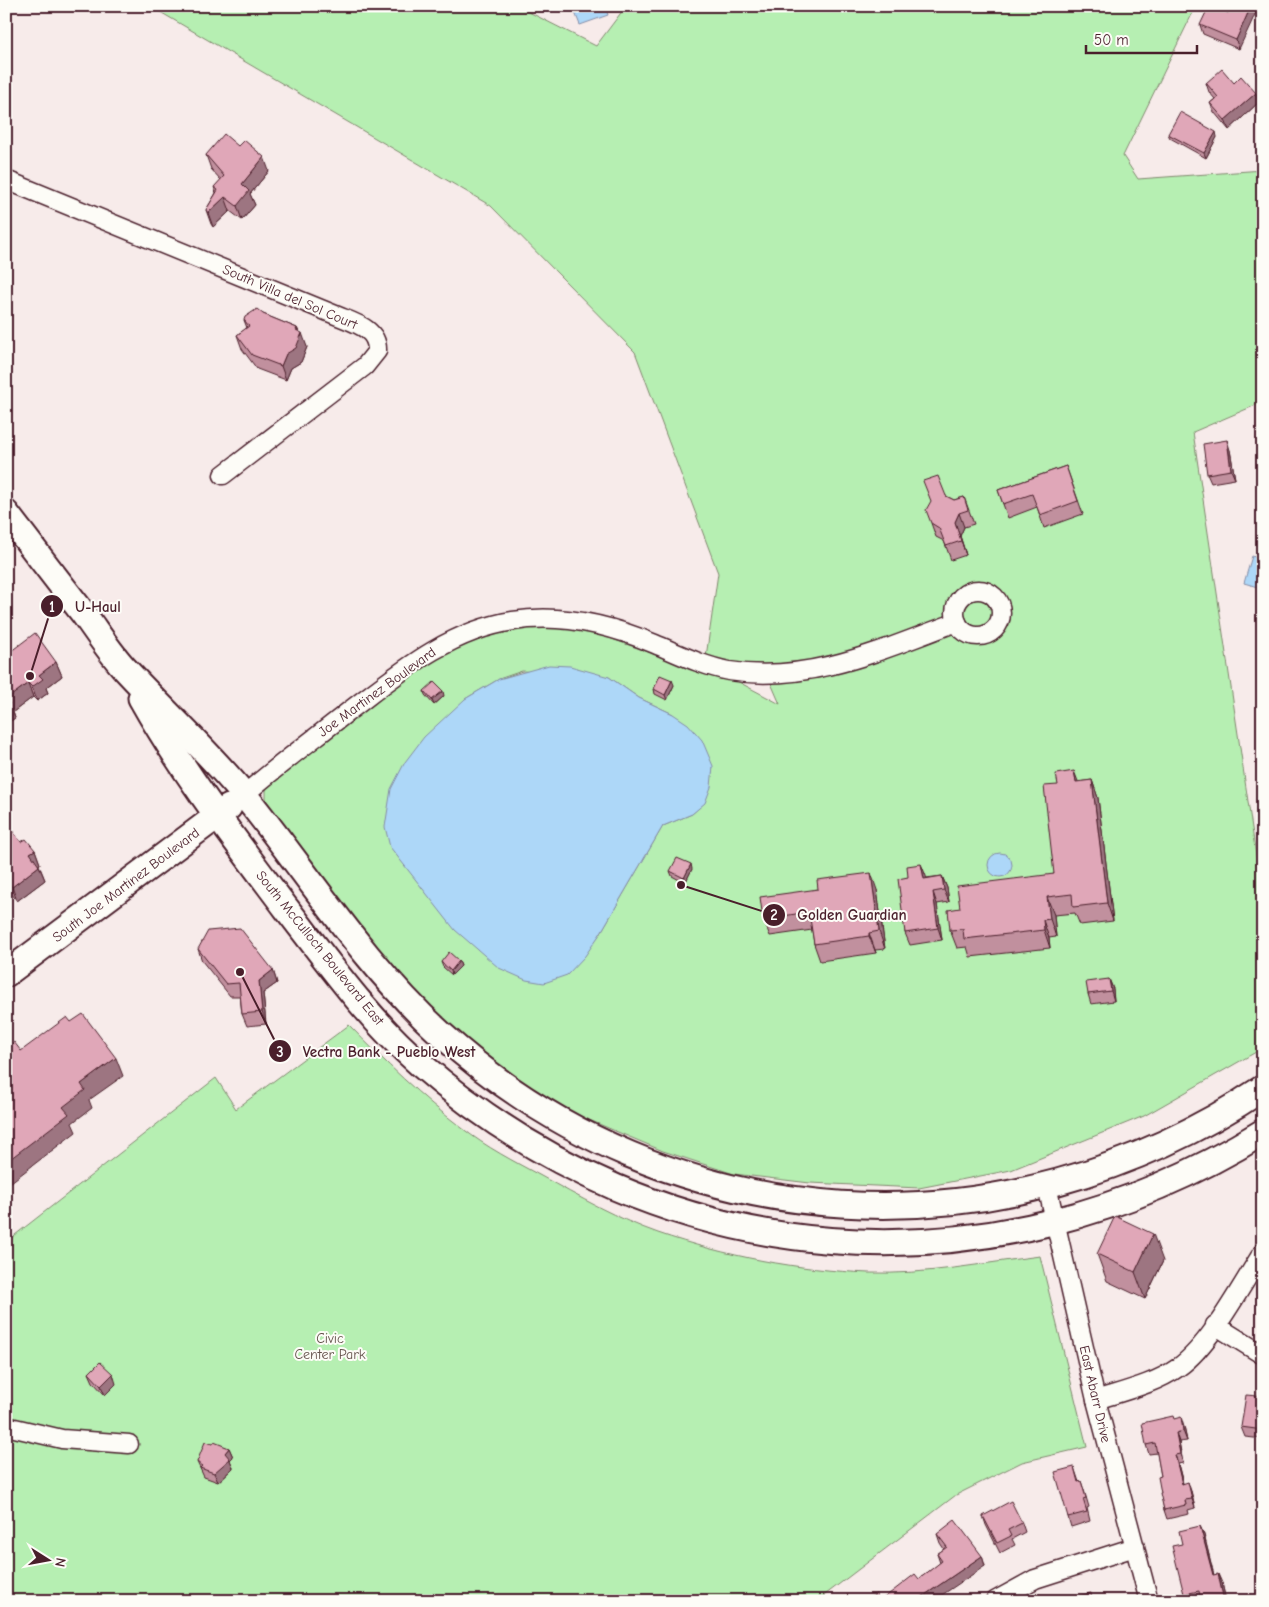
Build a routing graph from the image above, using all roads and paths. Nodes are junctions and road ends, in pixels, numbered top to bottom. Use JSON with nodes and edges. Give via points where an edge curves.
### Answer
{"nodes":[{"id":1,"x":6,"y":180,"type":"edge"},
{"id":2,"x":223,"y":475,"type":"dead end"},
{"id":3,"x":6,"y":513,"type":"edge"},
{"id":4,"x":958,"y":622,"type":"dead end"},
{"id":5,"x":124,"y":668,"type":"junction"},
{"id":6,"x":244,"y":795,"type":"junction"},
{"id":7,"x":217,"y":817,"type":"junction"},
{"id":8,"x":6,"y":974,"type":"edge"},
{"id":9,"x":1263,"y":1088,"type":"edge"},
{"id":10,"x":1263,"y":1132,"type":"edge"},
{"id":11,"x":1047,"y":1186,"type":"junction"},
{"id":12,"x":1056,"y":1222,"type":"junction"},
{"id":13,"x":1263,"y":1252,"type":"edge"},
{"id":14,"x":1215,"y":1325,"type":"junction"},
{"id":15,"x":1263,"y":1355,"type":"edge"},
{"id":16,"x":1096,"y":1400,"type":"junction"},
{"id":17,"x":6,"y":1426,"type":"edge"},
{"id":18,"x":129,"y":1444,"type":"dead end"},
{"id":19,"x":1135,"y":1547,"type":"junction"},
{"id":20,"x":995,"y":1601,"type":"edge"},
{"id":21,"x":1149,"y":1601,"type":"edge"}],
"edges":[{"from":1,"to":2,"type":"street","name":"South Villa del Sol Court","via":[[346,319],[362,326],[374,338],[377,351],[365,366]]},
{"from":3,"to":5,"type":"main road","name":"South McCulloch Boulevard East"},
{"from":4,"to":6,"type":"street","name":"Joe Martinez Boulevard","via":[[833,666],[768,674],[728,671],[624,632],[581,622],[535,618],[492,625],[469,632],[427,653]]},
{"from":5,"to":6,"type":"main road","name":"South McCulloch Boulevard East"},
{"from":5,"to":7,"type":"main road","name":"South McCulloch Boulevard East","via":[[167,743]]},
{"from":6,"to":7,"type":"main road","name":"South Joe Martinez Boulevard"},
{"from":6,"to":11,"type":"main road","name":"South McCulloch Boulevard East","via":[[368,955],[425,1019],[503,1083],[601,1141],[712,1183],[762,1196],[813,1203],[880,1206],[957,1202]]},
{"from":7,"to":8,"type":"main road","name":"South Joe Martinez Boulevard"},
{"from":7,"to":12,"type":"main road","name":"South McCulloch Boulevard East","via":[[339,977],[400,1045],[482,1113],[585,1174],[702,1218],[755,1232],[809,1239],[871,1242],[944,1240]]},
{"from":9,"to":11,"type":"main road","name":"South McCulloch Boulevard East","via":[[1204,1124],[1149,1151]]},
{"from":10,"to":12,"type":"main road","name":"South McCulloch Boulevard East","via":[[1200,1168],[1146,1192]]},
{"from":11,"to":12,"type":"street","name":"East Abarr Drive"},
{"from":12,"to":16,"type":"street","name":"East Abarr Drive"},
{"from":13,"to":14,"type":"street"},
{"from":14,"to":15,"type":"street"},
{"from":14,"to":16,"type":"street","via":[[1200,1347],[1178,1368],[1153,1381]]},
{"from":16,"to":19,"type":"street","name":"East Abarr Drive"},
{"from":17,"to":18,"type":"street","via":[[62,1439]]},
{"from":19,"to":20,"type":"street","via":[[1035,1579]]},
{"from":19,"to":21,"type":"street","name":"East Abarr Drive"}]}
